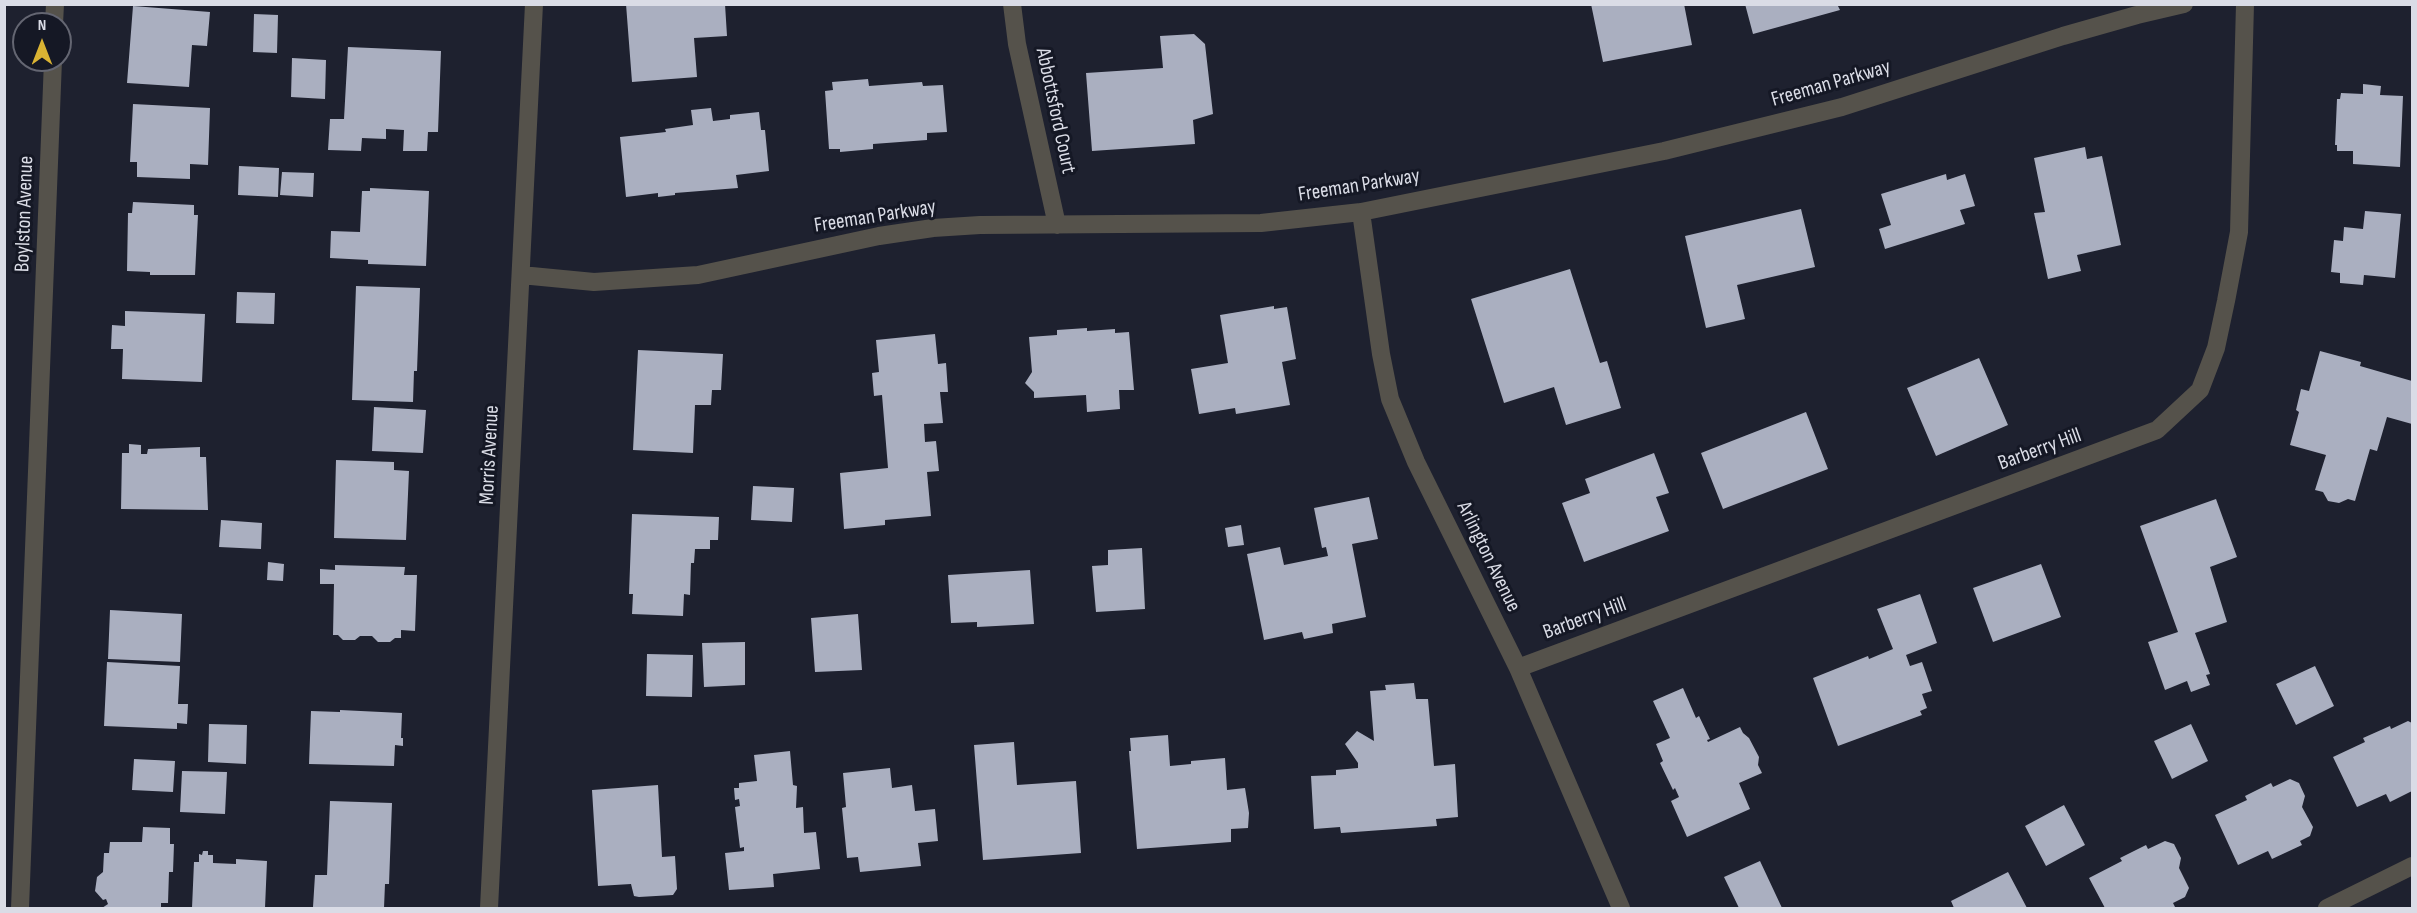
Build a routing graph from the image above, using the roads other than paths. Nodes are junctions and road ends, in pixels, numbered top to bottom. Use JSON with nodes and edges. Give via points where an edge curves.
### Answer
{"nodes":[{"id":1,"x":534,"y":4,"type":"edge"},
{"id":2,"x":1012,"y":4,"type":"edge"},
{"id":3,"x":2184,"y":4,"type":"edge"},
{"id":4,"x":2245,"y":4,"type":"edge"},
{"id":5,"x":53,"y":72,"type":"edge"},
{"id":6,"x":1361,"y":212,"type":"junction"},
{"id":7,"x":1057,"y":225,"type":"junction"},
{"id":8,"x":521,"y":275,"type":"junction"},
{"id":9,"x":1518,"y":668,"type":"junction"},
{"id":10,"x":2412,"y":866,"type":"edge"},
{"id":11,"x":20,"y":909,"type":"edge"},
{"id":12,"x":489,"y":909,"type":"edge"},
{"id":13,"x":1621,"y":909,"type":"edge"},
{"id":14,"x":2327,"y":909,"type":"edge"}],
"edges":[{"from":1,"to":8,"type":"street","name":"Morris Avenue"},
{"from":2,"to":7,"type":"street","name":"Abbottsford Court","via":[[1017,44]]},
{"from":3,"to":6,"type":"street","name":"Freeman Parkway","via":[[2063,36],[1831,110],[1665,152]]},
{"from":4,"to":9,"type":"street","name":"Barberry Hill","via":[[2239,232],[2216,348],[2200,390],[2157,430]]},
{"from":5,"to":11,"type":"street","name":"Boylston Avenue"},
{"from":6,"to":7,"type":"street","name":"Freeman Parkway","via":[[1260,223]]},
{"from":6,"to":9,"type":"street","name":"Arlington Avenue","via":[[1390,399],[1416,462]]},
{"from":7,"to":8,"type":"street","name":"Freeman Parkway","via":[[933,228],[698,275],[594,282]]},
{"from":8,"to":12,"type":"street","name":"Morris Avenue"},
{"from":9,"to":13,"type":"street","name":"Arlington Avenue"},
{"from":10,"to":14,"type":"street"}]}
